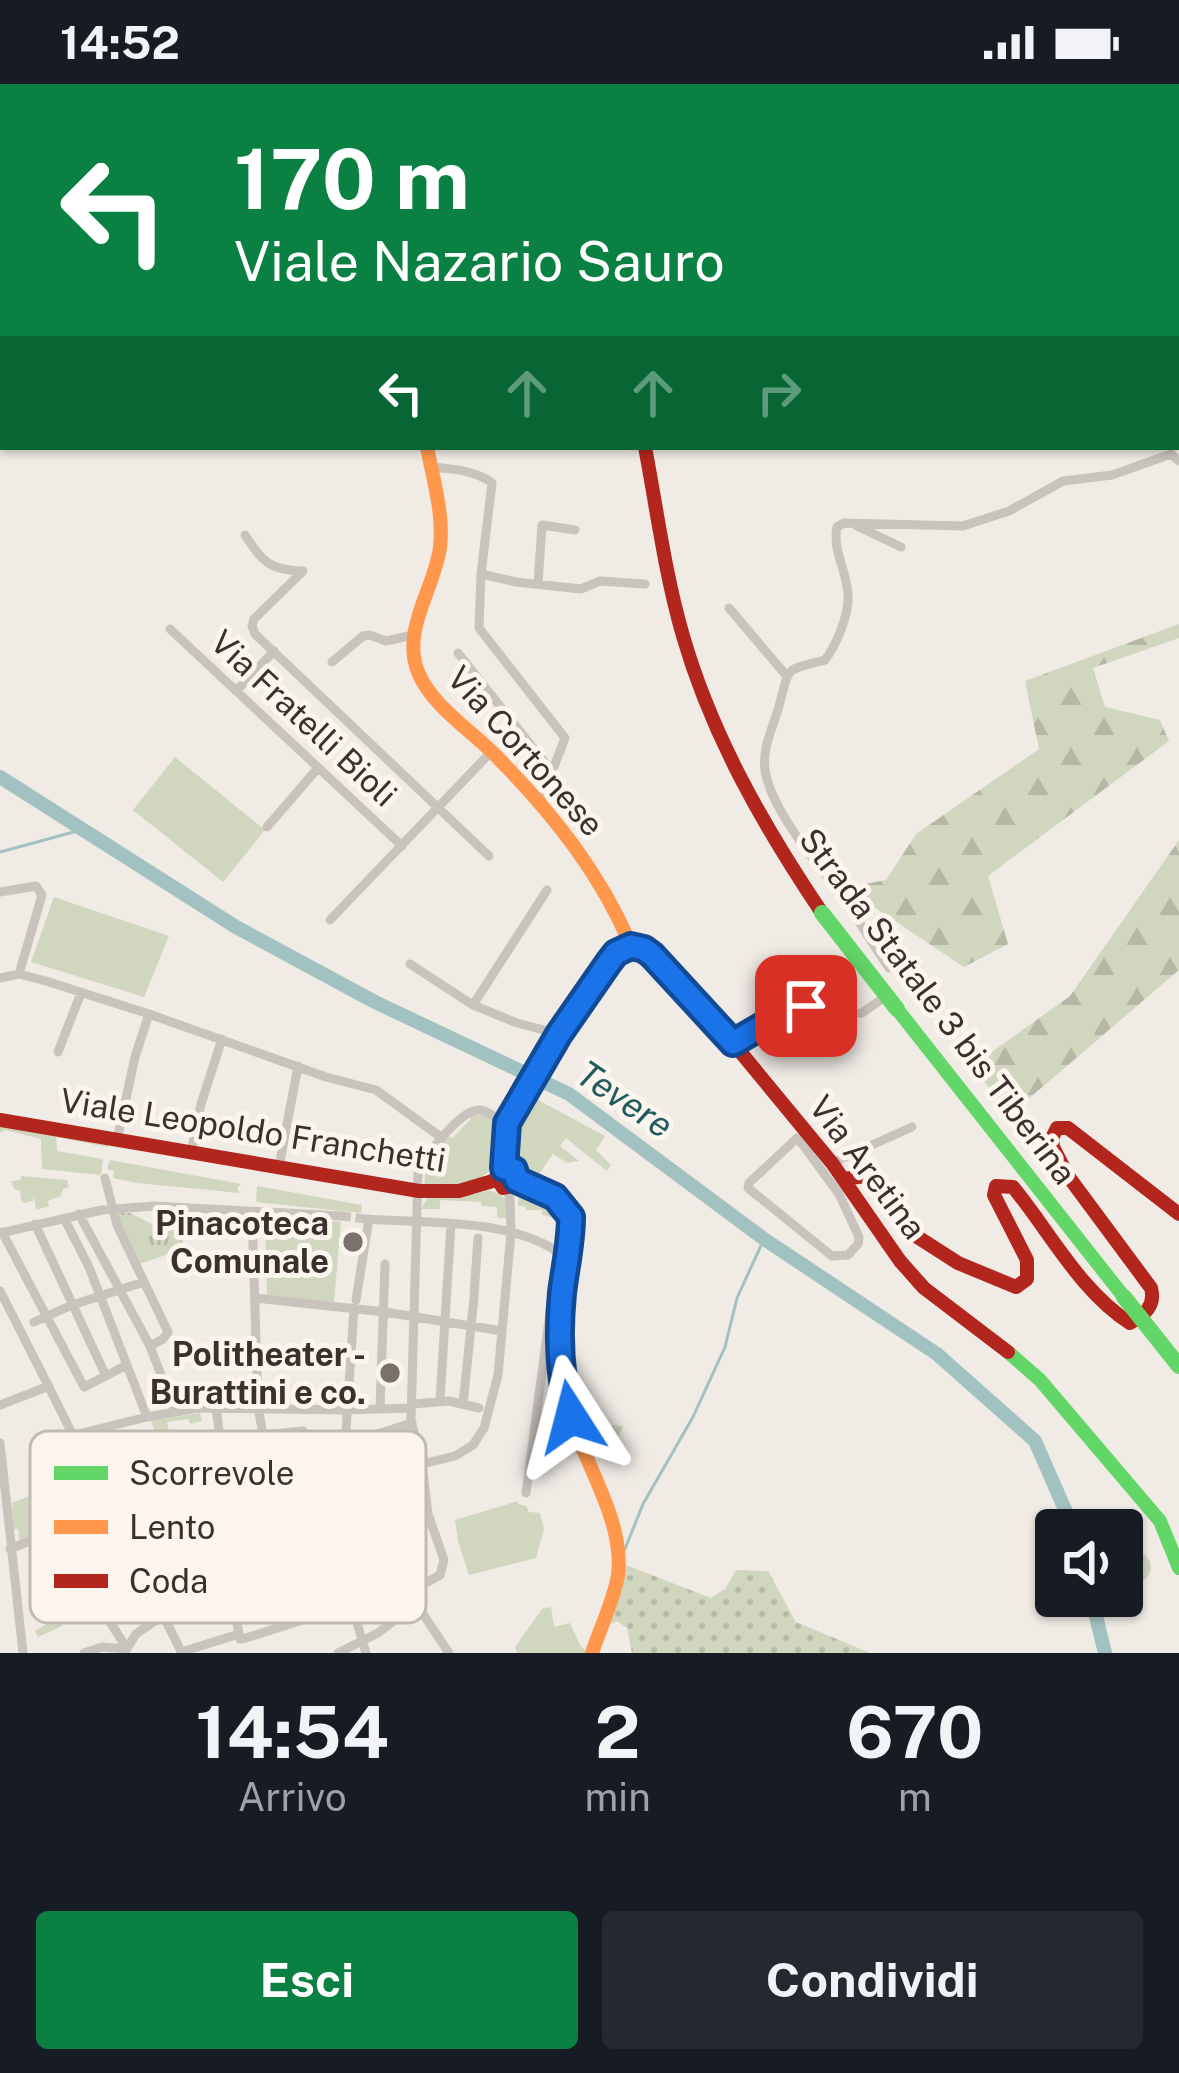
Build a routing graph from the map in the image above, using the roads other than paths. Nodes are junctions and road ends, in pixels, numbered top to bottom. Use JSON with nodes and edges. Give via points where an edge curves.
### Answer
{"nodes":[{"id":1,"x":428,"y":450,"type":"edge"},
{"id":2,"x":646,"y":450,"type":"edge"},
{"id":3,"x":657,"y":450,"type":"edge"},
{"id":4,"x":1179,"y":461,"type":"edge"},
{"id":5,"x":431,"y":467,"type":"junction"},
{"id":6,"x":852,"y":523,"type":"junction"},
{"id":7,"x":575,"y":530,"type":"dead end"},
{"id":8,"x":245,"y":535,"type":"dead end"},
{"id":9,"x":901,"y":547,"type":"dead end"},
{"id":10,"x":481,"y":574,"type":"junction"},
{"id":11,"x":538,"y":584,"type":"junction"},
{"id":12,"x":645,"y":584,"type":"dead end"},
{"id":13,"x":729,"y":608,"type":"dead end"},
{"id":14,"x":170,"y":629,"type":"dead end"},
{"id":15,"x":413,"y":635,"type":"junction"},
{"id":16,"x":274,"y":652,"type":"junction"},
{"id":17,"x":458,"y":653,"type":"dead end"},
{"id":18,"x":332,"y":662,"type":"dead end"},
{"id":19,"x":785,"y":674,"type":"junction"},
{"id":20,"x":236,"y":691,"type":"junction"},
{"id":21,"x":492,"y":751,"type":"junction"},
{"id":22,"x":318,"y":768,"type":"junction"},
{"id":23,"x":554,"y":773,"type":"junction"},
{"id":24,"x":540,"y":803,"type":"junction"},
{"id":25,"x":439,"y":807,"type":"junction"},
{"id":26,"x":267,"y":827,"type":"dead end"},
{"id":27,"x":402,"y":846,"type":"junction"},
{"id":28,"x":489,"y":856,"type":"dead end"},
{"id":29,"x":547,"y":890,"type":"dead end"},
{"id":30,"x":0,"y":892,"type":"edge"},
{"id":31,"x":826,"y":910,"type":"junction"},
{"id":32,"x":330,"y":920,"type":"dead end"},
{"id":33,"x":631,"y":946,"type":"junction"},
{"id":34,"x":410,"y":964,"type":"dead end"},
{"id":35,"x":889,"y":968,"type":"dead end"},
{"id":36,"x":19,"y":974,"type":"junction"},
{"id":37,"x":0,"y":978,"type":"edge"},
{"id":38,"x":81,"y":993,"type":"junction"},
{"id":39,"x":879,"y":1001,"type":"dead end"},
{"id":40,"x":472,"y":1005,"type":"junction"},
{"id":41,"x":149,"y":1014,"type":"junction"},
{"id":42,"x":222,"y":1039,"type":"junction"},
{"id":43,"x":554,"y":1042,"type":"junction"},
{"id":44,"x":733,"y":1043,"type":"junction"},
{"id":45,"x":58,"y":1052,"type":"dead end"},
{"id":46,"x":298,"y":1066,"type":"junction"},
{"id":47,"x":510,"y":1117,"type":"junction"},
{"id":48,"x":0,"y":1120,"type":"edge"},
{"id":49,"x":912,"y":1127,"type":"dead end"},
{"id":50,"x":442,"y":1138,"type":"junction"},
{"id":51,"x":117,"y":1140,"type":"junction"},
{"id":52,"x":807,"y":1141,"type":"junction"},
{"id":53,"x":191,"y":1153,"type":"junction"},
{"id":54,"x":832,"y":1163,"type":"junction"},
{"id":55,"x":279,"y":1168,"type":"junction"},
{"id":56,"x":105,"y":1178,"type":"dead end"},
{"id":57,"x":506,"y":1179,"type":"junction"},
{"id":58,"x":844,"y":1179,"type":"junction"},
{"id":59,"x":419,"y":1191,"type":"junction"},
{"id":60,"x":111,"y":1209,"type":"junction"},
{"id":61,"x":251,"y":1211,"type":"junction"},
{"id":62,"x":79,"y":1214,"type":"junction"},
{"id":63,"x":1179,"y":1214,"type":"edge"},
{"id":64,"x":341,"y":1216,"type":"tunnel mouth"},
{"id":65,"x":64,"y":1218,"type":"junction"},
{"id":66,"x":417,"y":1223,"type":"junction"},
{"id":67,"x":35,"y":1224,"type":"junction"},
{"id":68,"x":451,"y":1224,"type":"junction"},
{"id":69,"x":1,"y":1232,"type":"edge"},
{"id":70,"x":511,"y":1233,"type":"junction"},
{"id":71,"x":479,"y":1234,"type":"junction"},
{"id":72,"x":567,"y":1259,"type":"junction"},
{"id":73,"x":103,"y":1261,"type":"junction"},
{"id":74,"x":385,"y":1264,"type":"dead end"},
{"id":75,"x":89,"y":1267,"type":"junction"},
{"id":76,"x":144,"y":1282,"type":"junction"},
{"id":77,"x":120,"y":1290,"type":"junction"},
{"id":78,"x":0,"y":1291,"type":"edge"},
{"id":79,"x":562,"y":1292,"type":"junction"},
{"id":80,"x":1128,"y":1294,"type":"junction"},
{"id":81,"x":100,"y":1296,"type":"junction"},
{"id":82,"x":255,"y":1298,"type":"junction"},
{"id":83,"x":72,"y":1305,"type":"junction"},
{"id":84,"x":356,"y":1306,"type":"junction"},
{"id":85,"x":385,"y":1312,"type":"junction"},
{"id":86,"x":47,"y":1316,"type":"junction"},
{"id":87,"x":414,"y":1316,"type":"junction"},
{"id":88,"x":444,"y":1321,"type":"junction"},
{"id":89,"x":34,"y":1322,"type":"dead end"},
{"id":90,"x":472,"y":1325,"type":"junction"},
{"id":91,"x":502,"y":1330,"type":"junction"},
{"id":92,"x":150,"y":1346,"type":"junction"},
{"id":93,"x":1179,"y":1350,"type":"edge"},
{"id":94,"x":125,"y":1366,"type":"junction"},
{"id":95,"x":1179,"y":1366,"type":"edge"},
{"id":96,"x":108,"y":1375,"type":"junction"},
{"id":97,"x":49,"y":1386,"type":"junction"},
{"id":98,"x":440,"y":1400,"type":"junction"},
{"id":99,"x":463,"y":1404,"type":"junction"},
{"id":100,"x":0,"y":1405,"type":"edge"},
{"id":101,"x":411,"y":1406,"type":"junction"},
{"id":102,"x":216,"y":1407,"type":"junction"},
{"id":103,"x":258,"y":1407,"type":"junction"},
{"id":104,"x":380,"y":1409,"type":"junction"},
{"id":105,"x":346,"y":1410,"type":"junction"},
{"id":106,"x":485,"y":1410,"type":"junction"},
{"id":107,"x":176,"y":1412,"type":"junction"},
{"id":108,"x":147,"y":1417,"type":"junction"},
{"id":109,"x":412,"y":1423,"type":"junction"},
{"id":110,"x":72,"y":1431,"type":"edge"},
{"id":111,"x":93,"y":1431,"type":"edge"},
{"id":112,"x":218,"y":1431,"type":"edge"},
{"id":113,"x":261,"y":1431,"type":"edge"},
{"id":114,"x":345,"y":1431,"type":"edge"},
{"id":115,"x":388,"y":1431,"type":"edge"},
{"id":116,"x":414,"y":1431,"type":"edge"},
{"id":117,"x":0,"y":1443,"type":"edge"},
{"id":118,"x":426,"y":1463,"type":"edge"},
{"id":119,"x":526,"y":1493,"type":"dead end"},
{"id":120,"x":426,"y":1497,"type":"edge"},
{"id":121,"x":3,"y":1511,"type":"edge"},
{"id":122,"x":30,"y":1541,"type":"edge"},
{"id":123,"x":10,"y":1550,"type":"junction"},
{"id":124,"x":1179,"y":1568,"type":"edge"},
{"id":125,"x":426,"y":1583,"type":"edge"},
{"id":126,"x":426,"y":1619,"type":"edge"},
{"id":127,"x":109,"y":1623,"type":"edge"},
{"id":128,"x":152,"y":1623,"type":"edge"},
{"id":129,"x":166,"y":1623,"type":"edge"},
{"id":130,"x":237,"y":1623,"type":"edge"},
{"id":131,"x":288,"y":1623,"type":"edge"},
{"id":132,"x":393,"y":1623,"type":"edge"},
{"id":133,"x":240,"y":1636,"type":"junction"},
{"id":134,"x":365,"y":1647,"type":"edge"},
{"id":135,"x":126,"y":1651,"type":"edge"},
{"id":136,"x":23,"y":1653,"type":"edge"},
{"id":137,"x":84,"y":1653,"type":"edge"},
{"id":138,"x":182,"y":1653,"type":"edge"},
{"id":139,"x":242,"y":1653,"type":"edge"},
{"id":140,"x":338,"y":1653,"type":"edge"},
{"id":141,"x":449,"y":1653,"type":"edge"},
{"id":142,"x":592,"y":1653,"type":"edge"}],
"edges":[{"from":1,"to":5,"type":"main road"},
{"from":2,"to":31,"type":"main road","name":"Strada Statale 3 bis Tiberina","via":[[698,681],[757,813]]},
{"from":3,"to":31,"type":"main road","name":"Strada Statale 3 bis Tiberina","via":[[707,679],[740,758]]},
{"from":4,"to":6,"type":"street","via":[[1171,454],[1112,475],[1063,481],[963,526]]},
{"from":5,"to":10,"type":"street","via":[[492,483]]},
{"from":5,"to":15,"type":"main road","via":[[438,562]]},
{"from":6,"to":9,"type":"street"},
{"from":6,"to":19,"type":"street","via":[[835,531],[848,592],[837,639],[825,660]]},
{"from":7,"to":11,"type":"street","via":[[542,525]]},
{"from":8,"to":16,"type":"street","via":[[266,563],[303,571],[254,620],[255,634]]},
{"from":10,"to":11,"type":"street"},
{"from":10,"to":23,"type":"street","via":[[479,628],[565,739]]},
{"from":11,"to":12,"type":"street"},
{"from":13,"to":19,"type":"street"},
{"from":14,"to":20,"type":"street","name":"Via Fratelli Bioli"},
{"from":15,"to":18,"type":"street","via":[[363,636]]},
{"from":15,"to":21,"type":"main road","name":"Via Cortonese","via":[[423,682]]},
{"from":16,"to":20,"type":"street"},
{"from":16,"to":25,"type":"street"},
{"from":17,"to":23,"type":"street"},
{"from":19,"to":35,"type":"street","via":[[767,738],[768,780],[793,831]]},
{"from":20,"to":22,"type":"street","name":"Via Fratelli Bioli"},
{"from":21,"to":24,"type":"main road","name":"Via Cortonese"},
{"from":21,"to":25,"type":"street"},
{"from":22,"to":26,"type":"street"},
{"from":22,"to":27,"type":"street","name":"Via Fratelli Bioli"},
{"from":23,"to":24,"type":"street"},
{"from":24,"to":33,"type":"main road","name":"Via Cortonese","via":[[595,875]]},
{"from":25,"to":27,"type":"street"},
{"from":25,"to":28,"type":"street"},
{"from":27,"to":32,"type":"street"},
{"from":29,"to":40,"type":"street"},
{"from":30,"to":36,"type":"street","via":[[35,886],[42,896]]},
{"from":31,"to":80,"type":"main road","name":"Strada Statale 3 bis Tiberina"},
{"from":33,"to":43,"type":"main road","via":[[616,953]]},
{"from":33,"to":44,"type":"main road","name":"Via Aretina","via":[[652,955]]},
{"from":34,"to":40,"type":"street"},
{"from":36,"to":37,"type":"street"},
{"from":36,"to":38,"type":"street"},
{"from":38,"to":41,"type":"street"},
{"from":38,"to":45,"type":"street"},
{"from":39,"to":44,"type":"street","via":[[862,1013],[795,1008]]},
{"from":40,"to":43,"type":"street"},
{"from":41,"to":42,"type":"street"},
{"from":41,"to":51,"type":"street"},
{"from":42,"to":46,"type":"street"},
{"from":42,"to":53,"type":"street"},
{"from":43,"to":47,"type":"main road"},
{"from":44,"to":52,"type":"main road","name":"Via Aretina"},
{"from":46,"to":50,"type":"street","via":[[376,1090]]},
{"from":46,"to":55,"type":"street"},
{"from":47,"to":50,"type":"street","via":[[473,1111]]},
{"from":47,"to":57,"type":"main road"},
{"from":48,"to":51,"type":"main road","name":"Viale Leopoldo Franchetti"},
{"from":49,"to":54,"type":"street"},
{"from":50,"to":59,"type":"street","via":[[420,1166]]},
{"from":51,"to":53,"type":"main road","name":"Viale Leopoldo Franchetti"},
{"from":52,"to":52,"type":"street","via":[[859,1237],[848,1255],[832,1256],[748,1188],[797,1138]]},
{"from":52,"to":54,"type":"main road","name":"Via Aretina"},
{"from":53,"to":55,"type":"main road","name":"Viale Leopoldo Franchetti"},
{"from":54,"to":58,"type":"main road","name":"Via Aretina"},
{"from":55,"to":59,"type":"main road","name":"Viale Leopoldo Franchetti"},
{"from":56,"to":60,"type":"street"},
{"from":57,"to":59,"type":"main road","name":"Viale Leopoldo Franchetti"},
{"from":57,"to":70,"type":"street"},
{"from":57,"to":72,"type":"main road","via":[[555,1197],[568,1213]]},
{"from":58,"to":63,"type":"main road","via":[[865,1176],[921,1241],[1016,1286],[1027,1280],[1028,1260],[994,1195],[996,1186],[1013,1187],[1099,1297],[1130,1323],[1153,1305],[1151,1288],[1068,1176],[1053,1147],[1057,1128],[1068,1128]]},
{"from":58,"to":124,"type":"main road","name":"Via Aretina","via":[[924,1288],[1040,1380],[1094,1441],[1160,1520]]},
{"from":59,"to":66,"type":"street"},
{"from":60,"to":61,"type":"street"},
{"from":60,"to":62,"type":"street"},
{"from":60,"to":76,"type":"street"},
{"from":61,"to":64,"type":"street"},
{"from":61,"to":82,"type":"street"},
{"from":62,"to":65,"type":"street"},
{"from":62,"to":73,"type":"street"},
{"from":65,"to":67,"type":"street"},
{"from":65,"to":75,"type":"street"},
{"from":66,"to":68,"type":"street"},
{"from":66,"to":84,"type":"street","via":[[368,1219]]},
{"from":66,"to":87,"type":"street"},
{"from":67,"to":69,"type":"street"},
{"from":67,"to":83,"type":"street"},
{"from":68,"to":71,"type":"street"},
{"from":68,"to":88,"type":"street"},
{"from":69,"to":86,"type":"street"},
{"from":70,"to":71,"type":"street"},
{"from":70,"to":72,"type":"street"},
{"from":70,"to":91,"type":"street"},
{"from":71,"to":90,"type":"street"},
{"from":72,"to":79,"type":"main road"},
{"from":73,"to":75,"type":"street"},
{"from":73,"to":77,"type":"street"},
{"from":74,"to":85,"type":"street"},
{"from":75,"to":81,"type":"street"},
{"from":76,"to":77,"type":"street"},
{"from":76,"to":92,"type":"street","via":[[168,1332]]},
{"from":77,"to":81,"type":"street"},
{"from":77,"to":92,"type":"street"},
{"from":78,"to":97,"type":"street"},
{"from":79,"to":119,"type":"street","via":[[552,1297]]},
{"from":79,"to":142,"type":"main road","via":[[566,1403],[618,1540],[618,1576]]},
{"from":80,"to":93,"type":"main road","name":"Strada Statale 3 bis Tiberina"},
{"from":80,"to":95,"type":"main road","name":"Strada Statale 3 bis Tiberina","bridge":true},
{"from":81,"to":83,"type":"street"},
{"from":81,"to":94,"type":"street"},
{"from":82,"to":84,"type":"street"},
{"from":82,"to":103,"type":"street"},
{"from":83,"to":86,"type":"street"},
{"from":83,"to":96,"type":"street"},
{"from":84,"to":85,"type":"street"},
{"from":84,"to":105,"type":"street"},
{"from":85,"to":87,"type":"street"},
{"from":85,"to":104,"type":"street"},
{"from":86,"to":89,"type":"street"},
{"from":86,"to":96,"type":"street","via":[[84,1388]]},
{"from":87,"to":88,"type":"street"},
{"from":87,"to":101,"type":"street"},
{"from":88,"to":90,"type":"street"},
{"from":88,"to":98,"type":"street"},
{"from":90,"to":91,"type":"street"},
{"from":90,"to":99,"type":"street"},
{"from":91,"to":106,"type":"street"},
{"from":92,"to":107,"type":"street"},
{"from":94,"to":96,"type":"street"},
{"from":94,"to":108,"type":"street"},
{"from":97,"to":100,"type":"street"},
{"from":97,"to":110,"type":"street"},
{"from":98,"to":99,"type":"street"},
{"from":98,"to":101,"type":"street"},
{"from":99,"to":106,"type":"street"},
{"from":101,"to":104,"type":"street"},
{"from":101,"to":109,"type":"street"},
{"from":102,"to":103,"type":"street"},
{"from":102,"to":107,"type":"street"},
{"from":102,"to":112,"type":"street"},
{"from":103,"to":105,"type":"street"},
{"from":103,"to":113,"type":"street"},
{"from":104,"to":105,"type":"street"},
{"from":105,"to":114,"type":"street"},
{"from":106,"to":118,"type":"street","via":[[473,1445]]},
{"from":107,"to":108,"type":"street"},
{"from":108,"to":111,"type":"street"},
{"from":109,"to":115,"type":"street"},
{"from":109,"to":116,"type":"street"},
{"from":117,"to":121,"type":"street"},
{"from":120,"to":125,"type":"street","via":[[444,1559],[440,1575]]},
{"from":121,"to":123,"type":"street"},
{"from":122,"to":123,"type":"street"},
{"from":123,"to":136,"type":"street"},
{"from":126,"to":141,"type":"street"},
{"from":127,"to":135,"type":"street"},
{"from":128,"to":135,"type":"street"},
{"from":129,"to":138,"type":"street"},
{"from":130,"to":133,"type":"street"},
{"from":131,"to":133,"type":"street"},
{"from":132,"to":134,"type":"street"},
{"from":133,"to":138,"type":"street"},
{"from":133,"to":139,"type":"street"},
{"from":134,"to":140,"type":"street"},
{"from":135,"to":137,"type":"street"}]}
